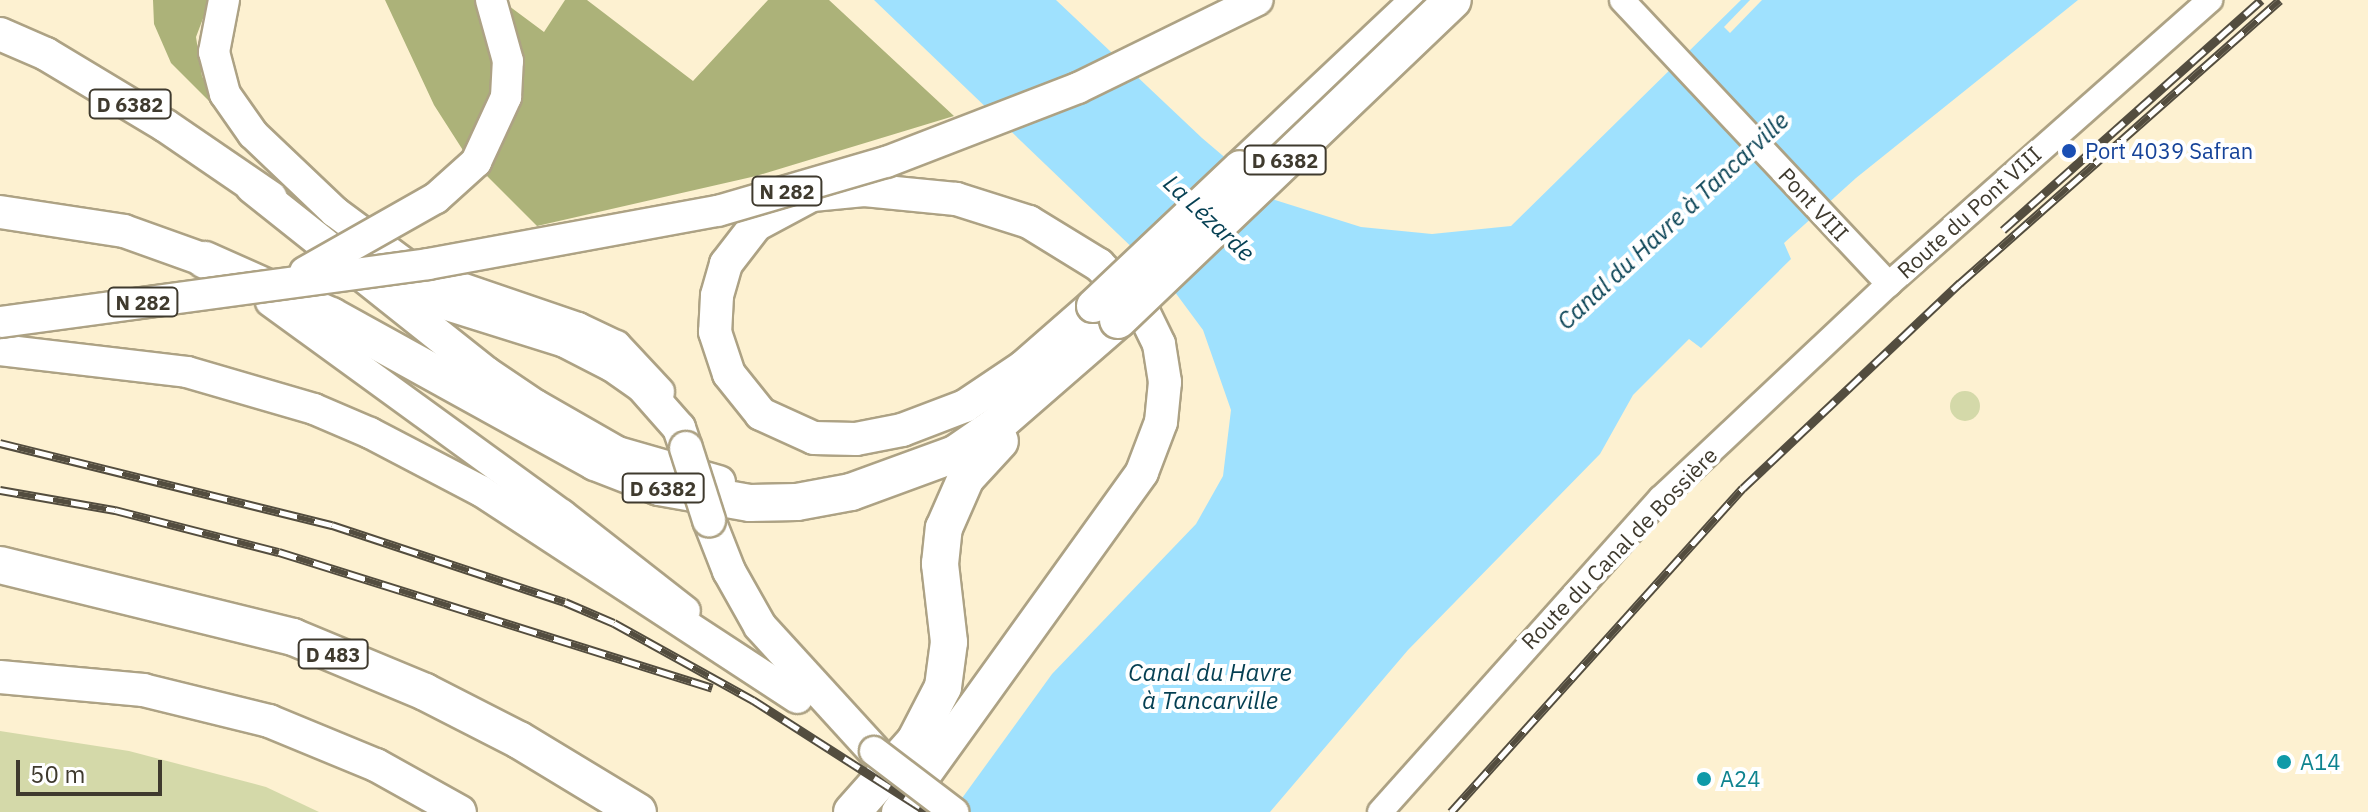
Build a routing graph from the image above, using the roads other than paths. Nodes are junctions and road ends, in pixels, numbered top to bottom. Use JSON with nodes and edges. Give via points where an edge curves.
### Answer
{"nodes":[{"id":1,"x":224,"y":0,"type":"edge"},
{"id":2,"x":491,"y":0,"type":"edge"},
{"id":3,"x":1258,"y":0,"type":"edge"},
{"id":4,"x":1417,"y":0,"type":"edge"},
{"id":5,"x":1453,"y":0,"type":"edge"},
{"id":6,"x":1622,"y":0,"type":"edge"},
{"id":7,"x":2210,"y":0,"type":"edge"},
{"id":8,"x":0,"y":34,"type":"edge"},
{"id":9,"x":252,"y":187,"type":"junction"},
{"id":10,"x":0,"y":212,"type":"edge"},
{"id":11,"x":205,"y":260,"type":"junction"},
{"id":12,"x":286,"y":282,"type":"junction"},
{"id":13,"x":1881,"y":291,"type":"junction"},
{"id":14,"x":1106,"y":313,"type":"junction"},
{"id":15,"x":0,"y":322,"type":"edge"},
{"id":16,"x":0,"y":350,"type":"edge"},
{"id":17,"x":683,"y":438,"type":"junction"},
{"id":18,"x":0,"y":565,"type":"edge"},
{"id":19,"x":0,"y":677,"type":"edge"},
{"id":20,"x":797,"y":698,"type":"junction"},
{"id":21,"x":874,"y":751,"type":"junction"},
{"id":22,"x":460,"y":812,"type":"edge"},
{"id":23,"x":638,"y":812,"type":"edge"},
{"id":24,"x":852,"y":812,"type":"edge"},
{"id":25,"x":898,"y":812,"type":"edge"},
{"id":26,"x":954,"y":812,"type":"edge"},
{"id":27,"x":1380,"y":812,"type":"edge"}],
"edges":[{"from":1,"to":17,"type":"main road","via":[[214,52],[225,94],[253,134],[335,212],[417,273],[616,346],[654,383]]},
{"from":2,"to":12,"type":"main road","bridge":true,"via":[[508,61],[506,97],[476,162],[436,198]]},
{"from":3,"to":12,"type":"main road","number":"N 282","bridge":true,"via":[[1078,88],[886,162],[733,207],[560,242]]},
{"from":4,"to":14,"type":"highway","number":"D 6382","bridge":true},
{"from":5,"to":14,"type":"highway","number":"D 6382","bridge":true},
{"from":6,"to":13,"type":"street","name":"Pont VIII","via":[[1821,212]]},
{"from":7,"to":13,"type":"street","name":"Route du Pont VIII"},
{"from":8,"to":9,"type":"highway","number":"D 6382","via":[[46,54],[166,126]]},
{"from":9,"to":14,"type":"highway","number":"D 6382","via":[[486,373],[580,433],[660,468],[744,487],[840,478],[902,460],[950,437]]},
{"from":9,"to":17,"type":"highway","via":[[409,287],[565,341],[612,365],[642,386]]},
{"from":10,"to":11,"type":"highway","number":"D 6382","via":[[124,231]]},
{"from":11,"to":14,"type":"highway","number":"D 6382","via":[[331,316],[595,462],[659,487],[750,503],[797,502],[851,492],[955,454],[997,425]]},
{"from":11,"to":20,"type":"main road","via":[[324,338]]},
{"from":12,"to":15,"type":"main road","number":"N 282","bridge":true},
{"from":13,"to":27,"type":"street","name":"Route du Canal de Bossière","via":[[1661,498]]},
{"from":14,"to":24,"type":"highway","via":[[977,463],[957,494],[941,547],[949,642],[943,687],[915,741]]},
{"from":14,"to":25,"type":"highway","via":[[965,406],[891,432],[814,438],[761,414],[729,374],[715,332],[726,264],[756,225],[812,195],[864,190],[956,199],[1029,222],[1099,265],[1143,311],[1159,344],[1164,404],[1142,472]]},
{"from":16,"to":20,"type":"main road","via":[[187,372],[314,409],[481,491]]},
{"from":17,"to":21,"type":"highway","bridge":true,"via":[[729,571],[760,626]]},
{"from":18,"to":23,"type":"highway","number":"D 483","via":[[293,637],[452,706]]},
{"from":19,"to":22,"type":"highway","via":[[143,690],[269,721],[376,765]]},
{"from":20,"to":21,"type":"main road"},
{"from":21,"to":26,"type":"main road","bridge":true}]}
